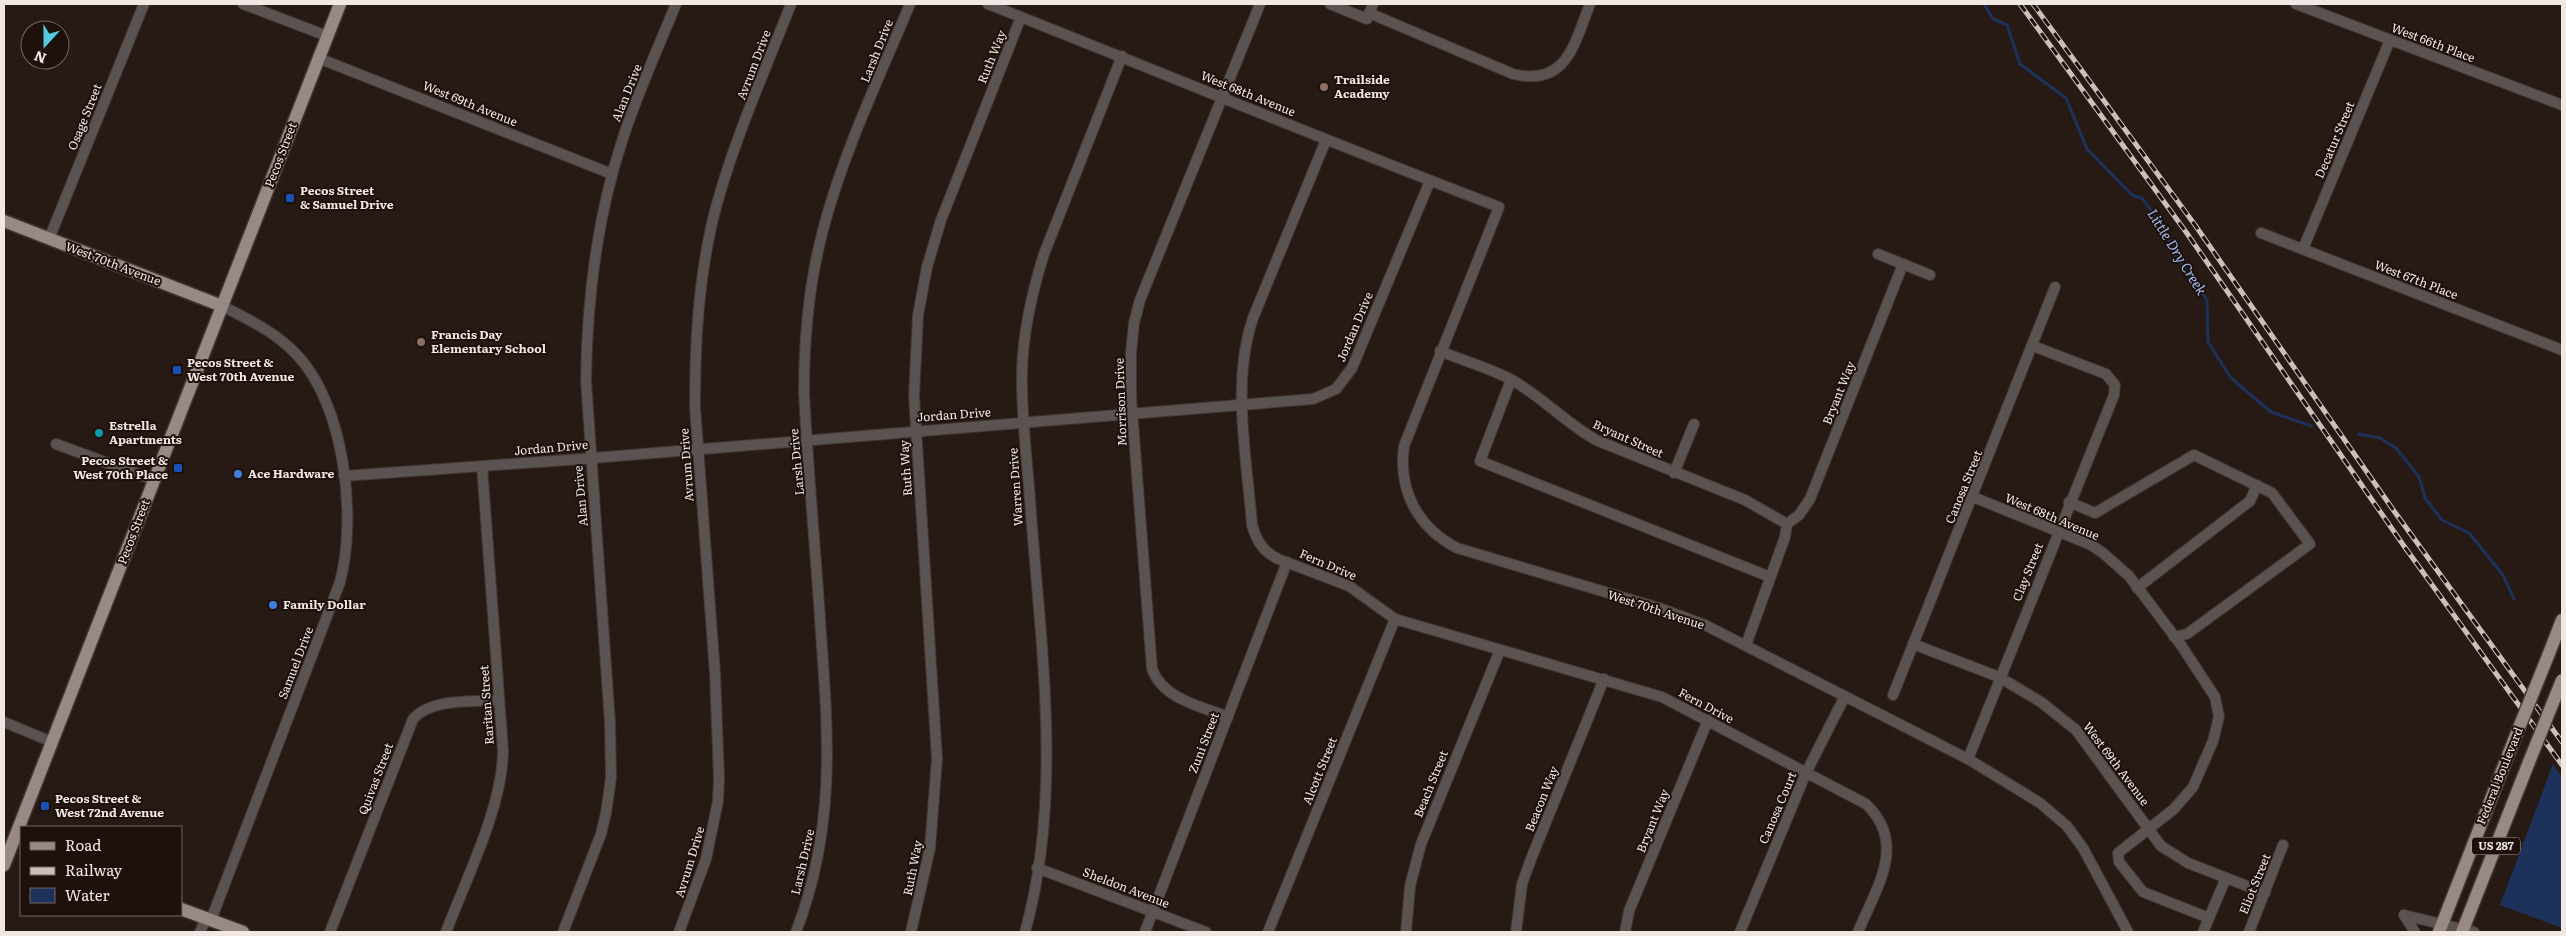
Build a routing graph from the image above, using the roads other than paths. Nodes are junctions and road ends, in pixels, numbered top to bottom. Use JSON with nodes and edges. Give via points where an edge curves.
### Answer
{"nodes":[{"id":1,"x":144,"y":4,"type":"edge"},
{"id":2,"x":243,"y":4,"type":"edge"},
{"id":3,"x":340,"y":4,"type":"edge"},
{"id":4,"x":676,"y":4,"type":"edge"},
{"id":5,"x":791,"y":4,"type":"edge"},
{"id":6,"x":910,"y":4,"type":"edge"},
{"id":7,"x":988,"y":4,"type":"edge"},
{"id":8,"x":1260,"y":4,"type":"edge"},
{"id":9,"x":1330,"y":4,"type":"edge"},
{"id":10,"x":1590,"y":4,"type":"edge"},
{"id":11,"x":2296,"y":4,"type":"edge"},
{"id":12,"x":1370,"y":12,"type":"edge"},
{"id":13,"x":1021,"y":17,"type":"junction"},
{"id":14,"x":327,"y":36,"type":"junction"},
{"id":15,"x":2390,"y":40,"type":"junction"},
{"id":16,"x":1122,"y":56,"type":"junction"},
{"id":17,"x":318,"y":58,"type":"junction"},
{"id":18,"x":1224,"y":97,"type":"junction"},
{"id":19,"x":2562,"y":105,"type":"edge"},
{"id":20,"x":1326,"y":140,"type":"junction"},
{"id":21,"x":612,"y":174,"type":"junction"},
{"id":22,"x":1430,"y":181,"type":"junction"},
{"id":23,"x":1499,"y":207,"type":"joint"},
{"id":24,"x":4,"y":221,"type":"edge"},
{"id":25,"x":2261,"y":233,"type":"dead end"},
{"id":26,"x":49,"y":239,"type":"junction"},
{"id":27,"x":2303,"y":249,"type":"junction"},
{"id":28,"x":1878,"y":254,"type":"dead end"},
{"id":29,"x":1903,"y":264,"type":"junction"},
{"id":30,"x":1930,"y":275,"type":"dead end"},
{"id":31,"x":2055,"y":287,"type":"dead end"},
{"id":32,"x":222,"y":306,"type":"junction"},
{"id":33,"x":2032,"y":346,"type":"junction"},
{"id":34,"x":2562,"y":350,"type":"edge"},
{"id":35,"x":1440,"y":351,"type":"junction"},
{"id":36,"x":1512,"y":380,"type":"junction"},
{"id":37,"x":1243,"y":406,"type":"junction"},
{"id":38,"x":1133,"y":415,"type":"junction"},
{"id":39,"x":1024,"y":423,"type":"junction"},
{"id":40,"x":1694,"y":424,"type":"dead end"},
{"id":41,"x":916,"y":431,"type":"junction"},
{"id":42,"x":807,"y":440,"type":"junction"},
{"id":43,"x":56,"y":444,"type":"dead end"},
{"id":44,"x":698,"y":448,"type":"junction"},
{"id":45,"x":590,"y":456,"type":"junction"},
{"id":46,"x":482,"y":466,"type":"junction"},
{"id":47,"x":1674,"y":473,"type":"junction"},
{"id":48,"x":344,"y":476,"type":"junction"},
{"id":49,"x":154,"y":480,"type":"junction"},
{"id":50,"x":2257,"y":485,"type":"junction"},
{"id":51,"x":1973,"y":498,"type":"junction"},
{"id":52,"x":2069,"y":502,"type":"junction"},
{"id":53,"x":1787,"y":524,"type":"junction"},
{"id":54,"x":2058,"y":531,"type":"junction"},
{"id":55,"x":1287,"y":562,"type":"junction"},
{"id":56,"x":1770,"y":577,"type":"junction"},
{"id":57,"x":2137,"y":588,"type":"junction"},
{"id":58,"x":1395,"y":619,"type":"junction"},
{"id":59,"x":2562,"y":620,"type":"edge"},
{"id":60,"x":2174,"y":637,"type":"junction"},
{"id":61,"x":1913,"y":644,"type":"junction"},
{"id":62,"x":1746,"y":645,"type":"junction"},
{"id":63,"x":1500,"y":650,"type":"junction"},
{"id":64,"x":1999,"y":677,"type":"junction"},
{"id":65,"x":1604,"y":679,"type":"junction"},
{"id":66,"x":2562,"y":680,"type":"edge"},
{"id":67,"x":1893,"y":694,"type":"dead end"},
{"id":68,"x":1845,"y":696,"type":"junction"},
{"id":69,"x":499,"y":700,"type":"junction"},
{"id":70,"x":1228,"y":716,"type":"junction"},
{"id":71,"x":1708,"y":720,"type":"junction"},
{"id":72,"x":4,"y":722,"type":"edge"},
{"id":73,"x":52,"y":742,"type":"junction"},
{"id":74,"x":1968,"y":759,"type":"junction"},
{"id":75,"x":1806,"y":773,"type":"junction"},
{"id":76,"x":2149,"y":829,"type":"junction"},
{"id":77,"x":12,"y":844,"type":"edge"},
{"id":78,"x":2283,"y":846,"type":"dead end"},
{"id":79,"x":4,"y":864,"type":"edge"},
{"id":80,"x":1037,"y":868,"type":"junction"},
{"id":81,"x":2226,"y":878,"type":"junction"},
{"id":82,"x":2265,"y":893,"type":"junction"},
{"id":83,"x":182,"y":909,"type":"edge"},
{"id":84,"x":1153,"y":911,"type":"junction"},
{"id":85,"x":2209,"y":918,"type":"junction"},
{"id":86,"x":208,"y":919,"type":"junction"},
{"id":87,"x":2440,"y":928,"type":"edge"},
{"id":88,"x":2466,"y":931,"type":"edge"},
{"id":89,"x":200,"y":932,"type":"edge"},
{"id":90,"x":242,"y":932,"type":"edge"},
{"id":91,"x":330,"y":932,"type":"edge"},
{"id":92,"x":446,"y":932,"type":"edge"},
{"id":93,"x":563,"y":932,"type":"edge"},
{"id":94,"x":679,"y":932,"type":"edge"},
{"id":95,"x":796,"y":932,"type":"edge"},
{"id":96,"x":911,"y":932,"type":"edge"},
{"id":97,"x":1025,"y":932,"type":"edge"},
{"id":98,"x":1145,"y":932,"type":"edge"},
{"id":99,"x":1206,"y":932,"type":"edge"},
{"id":100,"x":1268,"y":932,"type":"edge"},
{"id":101,"x":1406,"y":932,"type":"edge"},
{"id":102,"x":1516,"y":932,"type":"edge"},
{"id":103,"x":1625,"y":932,"type":"edge"},
{"id":104,"x":1740,"y":932,"type":"edge"},
{"id":105,"x":1858,"y":932,"type":"edge"},
{"id":106,"x":2128,"y":932,"type":"edge"},
{"id":107,"x":2203,"y":932,"type":"edge"},
{"id":108,"x":2249,"y":932,"type":"edge"},
{"id":109,"x":2414,"y":932,"type":"edge"}],
"edges":[{"from":1,"to":26,"type":"street","name":"Osage Street"},
{"from":2,"to":14,"type":"street"},
{"from":3,"to":14,"type":"main road","name":"Pecos Street"},
{"from":4,"to":21,"type":"street","name":"Alan Drive","via":[[628,122]]},
{"from":5,"to":44,"type":"street","name":"Avrum Drive","via":[[740,134],[711,228],[700,295],[696,347]]},
{"from":6,"to":42,"type":"street","name":"Larsh Drive","via":[[840,177],[822,232],[806,332],[804,392]]},
{"from":7,"to":13,"type":"street","name":"West 68th Avenue"},
{"from":8,"to":18,"type":"street","name":"Morrison Drive"},
{"from":9,"to":12,"type":"street"},
{"from":10,"to":12,"type":"street","via":[[1569,56],[1556,71],[1526,77]]},
{"from":11,"to":15,"type":"street","name":"West 66th Place"},
{"from":13,"to":16,"type":"street","name":"West 68th Avenue"},
{"from":13,"to":41,"type":"street","name":"Ruth Way","via":[[941,220],[927,266],[915,341]]},
{"from":14,"to":17,"type":"main road","name":"Pecos Street"},
{"from":15,"to":19,"type":"street","name":"West 66th Place"},
{"from":15,"to":27,"type":"street","name":"Decatur Street"},
{"from":16,"to":18,"type":"street","name":"West 68th Avenue"},
{"from":16,"to":39,"type":"street","name":"Warren Drive","via":[[1035,282],[1023,354]]},
{"from":17,"to":21,"type":"street","name":"West 69th Avenue"},
{"from":17,"to":32,"type":"main road","name":"Pecos Street"},
{"from":18,"to":20,"type":"street","name":"West 68th Avenue"},
{"from":18,"to":38,"type":"street","name":"Morrison Drive","via":[[1136,313],[1131,353]]},
{"from":20,"to":22,"type":"street","name":"West 68th Avenue"},
{"from":20,"to":37,"type":"street","name":"Fern Drive","via":[[1249,330],[1243,365]]},
{"from":21,"to":45,"type":"street","name":"Alan Drive","via":[[596,252],[588,324],[586,381]]},
{"from":22,"to":23,"type":"street","name":"West 68th Avenue"},
{"from":22,"to":37,"type":"street","name":"Jordan Drive","via":[[1347,376],[1336,389],[1313,399]]},
{"from":23,"to":35,"type":"street","name":"West 70th Avenue"},
{"from":24,"to":26,"type":"main road","name":"West 70th Avenue"},
{"from":25,"to":27,"type":"street","name":"West 67th Place"},
{"from":26,"to":32,"type":"main road","name":"West 70th Avenue"},
{"from":27,"to":34,"type":"street","name":"West 67th Place"},
{"from":28,"to":29,"type":"street"},
{"from":29,"to":30,"type":"street"},
{"from":29,"to":53,"type":"street","name":"Bryant Way","via":[[1810,499]]},
{"from":31,"to":33,"type":"street","name":"Canosa Street"},
{"from":32,"to":48,"type":"street","name":"Samuel Drive","via":[[272,333],[311,372],[332,416]]},
{"from":32,"to":49,"type":"main road","name":"Pecos Street"},
{"from":33,"to":51,"type":"street","name":"Canosa Street"},
{"from":33,"to":52,"type":"street","name":"Clay Street","via":[[2106,374],[2115,385],[2114,395]]},
{"from":35,"to":36,"type":"street","name":"Bryant Street"},
{"from":35,"to":62,"type":"street","name":"West 70th Avenue","via":[[1409,429],[1403,456],[1404,482],[1411,504],[1429,529],[1457,548],[1659,608]]},
{"from":36,"to":47,"type":"street","name":"Bryant Street","via":[[1576,429],[1621,452]]},
{"from":36,"to":56,"type":"street","via":[[1480,461]]},
{"from":37,"to":38,"type":"street","name":"Jordan Drive"},
{"from":37,"to":55,"type":"street","name":"Fern Drive","via":[[1255,536],[1262,549]]},
{"from":38,"to":39,"type":"street","name":"Jordan Drive"},
{"from":38,"to":70,"type":"street","name":"Morrison Drive","via":[[1152,669],[1168,692]]},
{"from":39,"to":41,"type":"street","name":"Jordan Drive"},
{"from":39,"to":80,"type":"street","name":"Warren Drive","via":[[1046,722],[1045,792]]},
{"from":40,"to":47,"type":"street"},
{"from":41,"to":42,"type":"street","name":"Jordan Drive"},
{"from":41,"to":96,"type":"street","name":"Ruth Way","via":[[937,759],[932,840]]},
{"from":42,"to":44,"type":"street","name":"Jordan Drive"},
{"from":42,"to":95,"type":"street","name":"Larsh Drive","via":[[827,716],[828,783],[817,867]]},
{"from":43,"to":49,"type":"street"},
{"from":44,"to":45,"type":"street","name":"Jordan Drive"},
{"from":44,"to":94,"type":"street","name":"Avrum Drive","via":[[716,682],[719,778],[718,801],[706,859]]},
{"from":45,"to":46,"type":"street","name":"Jordan Drive"},
{"from":45,"to":93,"type":"street","name":"Alan Drive","via":[[610,723],[611,778],[600,834]]},
{"from":46,"to":48,"type":"street","name":"Jordan Drive"},
{"from":46,"to":69,"type":"street","name":"Raritan Street"},
{"from":47,"to":53,"type":"street","name":"Bryant Street","via":[[1745,500]]},
{"from":48,"to":86,"type":"street","name":"Samuel Drive","via":[[348,542],[340,582]]},
{"from":49,"to":73,"type":"main road","name":"Pecos Street"},
{"from":50,"to":52,"type":"street","via":[[2194,455],[2095,513]]},
{"from":50,"to":57,"type":"street","via":[[2250,501]]},
{"from":50,"to":60,"type":"street","via":[[2272,493],[2310,544],[2187,634]]},
{"from":51,"to":54,"type":"street","name":"West 68th Avenue"},
{"from":51,"to":61,"type":"street","name":"Canosa Street"},
{"from":52,"to":54,"type":"street","name":"Clay Street"},
{"from":53,"to":56,"type":"street"},
{"from":54,"to":57,"type":"street","name":"West 68th Avenue","via":[[2097,549],[2129,576]]},
{"from":54,"to":64,"type":"street","name":"Clay Street"},
{"from":55,"to":58,"type":"street","name":"Fern Drive","via":[[1349,586]]},
{"from":55,"to":70,"type":"street","name":"Zuni Street"},
{"from":56,"to":62,"type":"street"},
{"from":57,"to":60,"type":"street","name":"West 68th Avenue"},
{"from":58,"to":63,"type":"street","name":"Fern Drive"},
{"from":58,"to":100,"type":"street","name":"Alcott Street"},
{"from":59,"to":87,"type":"main road","name":"Federal Boulevard","number":"US 287","bridge":true},
{"from":60,"to":76,"type":"street","name":"West 68th Avenue","via":[[2215,697],[2219,717],[2213,741],[2193,787],[2174,809]]},
{"from":61,"to":64,"type":"street","name":"West 69th Avenue"},
{"from":61,"to":67,"type":"street","name":"Canosa Street"},
{"from":62,"to":68,"type":"street","name":"West 70th Avenue"},
{"from":63,"to":65,"type":"street","name":"Fern Drive"},
{"from":63,"to":101,"type":"street","name":"Beach Street","via":[[1420,844],[1410,886]]},
{"from":64,"to":74,"type":"street","name":"Clay Street"},
{"from":64,"to":76,"type":"street","name":"West 69th Avenue","via":[[2041,702],[2076,730]]},
{"from":65,"to":71,"type":"street","name":"Fern Drive","via":[[1662,697]]},
{"from":65,"to":102,"type":"street","name":"Beacon Way","via":[[1522,884]]},
{"from":66,"to":88,"type":"main road","name":"Federal Boulevard","number":"US 287","bridge":true},
{"from":68,"to":74,"type":"street","name":"West 70th Avenue"},
{"from":68,"to":75,"type":"street","name":"Canosa Court"},
{"from":69,"to":91,"type":"street","name":"Quivas Street","via":[[436,706],[412,719]]},
{"from":69,"to":92,"type":"street","name":"Raritan Street","via":[[503,765],[498,793]]},
{"from":70,"to":84,"type":"street","name":"Zuni Street"},
{"from":71,"to":75,"type":"street","name":"Fern Drive"},
{"from":71,"to":103,"type":"street","name":"Bryant Way","via":[[1630,911]]},
{"from":72,"to":73,"type":"street"},
{"from":73,"to":77,"type":"main road","name":"Pecos Street"},
{"from":74,"to":106,"type":"street","name":"West 70th Avenue","via":[[2040,803],[2067,826],[2083,848]]},
{"from":75,"to":104,"type":"street","name":"Canosa Court"},
{"from":75,"to":105,"type":"street","via":[[1866,804],[1886,832],[1886,862]]},
{"from":76,"to":81,"type":"street","name":"West 69th Avenue","via":[[2161,846]]},
{"from":76,"to":85,"type":"street","name":"West 68th Avenue","via":[[2118,852],[2119,862],[2143,892]]},
{"from":77,"to":79,"type":"main road","name":"Pecos Street"},
{"from":78,"to":82,"type":"street","name":"Eliot Street"},
{"from":80,"to":84,"type":"street","name":"Sheldon Avenue"},
{"from":80,"to":97,"type":"street","name":"Warren Drive"},
{"from":81,"to":82,"type":"street","name":"West 69th Avenue"},
{"from":81,"to":85,"type":"street"},
{"from":82,"to":108,"type":"street","name":"Eliot Street"},
{"from":83,"to":86,"type":"main road"},
{"from":84,"to":98,"type":"street","name":"Zuni Street"},
{"from":84,"to":99,"type":"street","name":"Sheldon Avenue"},
{"from":85,"to":107,"type":"street"},
{"from":86,"to":89,"type":"street","name":"Samuel Drive"},
{"from":86,"to":90,"type":"main road"},
{"from":87,"to":88,"type":"street"},
{"from":87,"to":109,"type":"street","via":[[2404,915]]}]}
